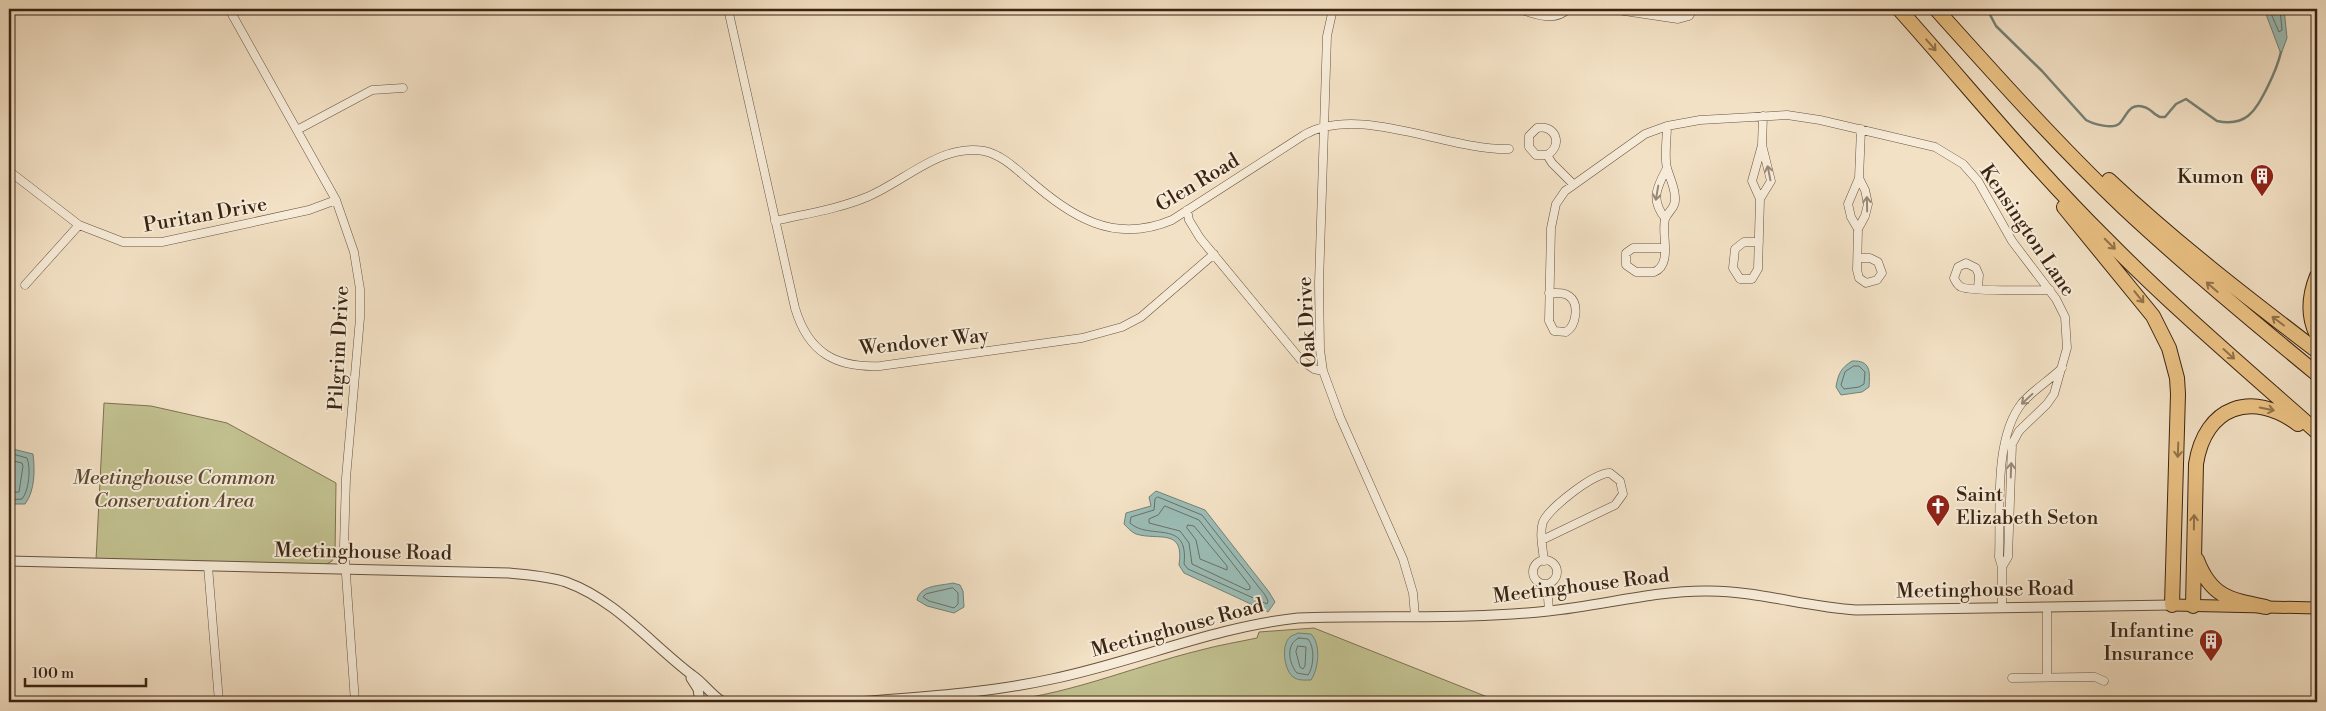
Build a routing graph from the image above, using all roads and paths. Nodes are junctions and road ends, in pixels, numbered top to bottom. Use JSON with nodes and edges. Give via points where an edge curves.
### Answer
{"nodes":[{"id":1,"x":229,"y":9,"type":"edge"},
{"id":2,"x":728,"y":9,"type":"edge"},
{"id":3,"x":1333,"y":9,"type":"edge"},
{"id":4,"x":1520,"y":9,"type":"edge"},
{"id":5,"x":1568,"y":9,"type":"edge"},
{"id":6,"x":1611,"y":9,"type":"edge"},
{"id":7,"x":1694,"y":9,"type":"edge"},
{"id":8,"x":1899,"y":9,"type":"edge"},
{"id":9,"x":1936,"y":9,"type":"edge"},
{"id":10,"x":403,"y":88,"type":"dead end"},
{"id":11,"x":2006,"y":88,"type":"junction"},
{"id":12,"x":1763,"y":116,"type":"junction"},
{"id":13,"x":1324,"y":126,"type":"junction"},
{"id":14,"x":1667,"y":126,"type":"junction"},
{"id":15,"x":1861,"y":129,"type":"junction"},
{"id":16,"x":297,"y":130,"type":"junction"},
{"id":17,"x":1762,"y":145,"type":"junction"},
{"id":18,"x":1509,"y":149,"type":"dead end"},
{"id":19,"x":1548,"y":155,"type":"dead end"},
{"id":20,"x":1667,"y":168,"type":"junction"},
{"id":21,"x":9,"y":171,"type":"edge"},
{"id":22,"x":2045,"y":176,"type":"junction"},
{"id":23,"x":1858,"y":178,"type":"junction"},
{"id":24,"x":1573,"y":184,"type":"junction"},
{"id":25,"x":1760,"y":199,"type":"junction"},
{"id":26,"x":336,"y":200,"type":"junction"},
{"id":27,"x":1187,"y":210,"type":"junction"},
{"id":28,"x":1665,"y":218,"type":"junction"},
{"id":29,"x":775,"y":221,"type":"junction"},
{"id":30,"x":79,"y":225,"type":"junction"},
{"id":31,"x":1858,"y":228,"type":"junction"},
{"id":32,"x":1759,"y":242,"type":"junction"},
{"id":33,"x":1664,"y":248,"type":"junction"},
{"id":34,"x":1214,"y":254,"type":"junction"},
{"id":35,"x":1858,"y":258,"type":"dead end"},
{"id":36,"x":2317,"y":276,"type":"edge"},
{"id":37,"x":25,"y":285,"type":"dead end"},
{"id":38,"x":1978,"y":288,"type":"dead end"},
{"id":39,"x":2050,"y":290,"type":"junction"},
{"id":40,"x":1549,"y":293,"type":"junction"},
{"id":41,"x":2317,"y":335,"type":"edge"},
{"id":42,"x":2317,"y":351,"type":"edge"},
{"id":43,"x":2063,"y":367,"type":"junction"},
{"id":44,"x":1323,"y":371,"type":"junction"},
{"id":45,"x":2317,"y":374,"type":"edge"},
{"id":46,"x":2317,"y":432,"type":"edge"},
{"id":47,"x":2317,"y":439,"type":"edge"},
{"id":48,"x":1542,"y":540,"type":"junction"},
{"id":49,"x":2194,"y":553,"type":"junction"},
{"id":50,"x":9,"y":561,"type":"edge"},
{"id":51,"x":1544,"y":561,"type":"junction"},
{"id":52,"x":208,"y":566,"type":"junction"},
{"id":53,"x":2002,"y":567,"type":"junction"},
{"id":54,"x":344,"y":569,"type":"junction"},
{"id":55,"x":1547,"y":584,"type":"junction"},
{"id":56,"x":2172,"y":605,"type":"junction"},
{"id":57,"x":2193,"y":606,"type":"junction"},
{"id":58,"x":2266,"y":607,"type":"junction"},
{"id":59,"x":2002,"y":608,"type":"junction"},
{"id":60,"x":2047,"y":608,"type":"junction"},
{"id":61,"x":2317,"y":608,"type":"edge"},
{"id":62,"x":1549,"y":611,"type":"junction"},
{"id":63,"x":1415,"y":616,"type":"junction"},
{"id":64,"x":685,"y":670,"type":"junction"},
{"id":65,"x":2047,"y":677,"type":"junction"},
{"id":66,"x":2012,"y":678,"type":"dead end"},
{"id":67,"x":2104,"y":681,"type":"dead end"},
{"id":68,"x":219,"y":702,"type":"edge"},
{"id":69,"x":355,"y":702,"type":"edge"},
{"id":70,"x":700,"y":702,"type":"edge"},
{"id":71,"x":709,"y":702,"type":"edge"},
{"id":72,"x":723,"y":702,"type":"edge"},
{"id":73,"x":856,"y":702,"type":"edge"}],
"edges":[{"from":1,"to":16,"type":"street","name":"Pilgrim Drive"},
{"from":2,"to":29,"type":"street","name":"Wendover Way"},
{"from":3,"to":13,"type":"street","name":"Oak Drive","via":[[1327,36]]},
{"from":4,"to":5,"type":"street","via":[[1548,17]]},
{"from":6,"to":7,"type":"street","via":[[1678,18],[1689,16]]},
{"from":8,"to":22,"type":"highway","one_way":true},
{"from":9,"to":11,"type":"highway"},
{"from":10,"to":16,"type":"street","via":[[372,90]]},
{"from":42,"to":11,"type":"highway","one_way":true,"via":[[2154,222],[2032,108]]},
{"from":45,"to":11,"type":"highway","one_way":true,"via":[[2156,237],[2095,180]]},
{"from":12,"to":14,"type":"street","name":"Kensington Lane","via":[[1700,120]]},
{"from":12,"to":15,"type":"street","name":"Kensington Lane","via":[[1803,116]]},
{"from":12,"to":17,"type":"street"},
{"from":13,"to":18,"type":"street","name":"Glen Road","via":[[1375,127]]},
{"from":13,"to":27,"type":"street","name":"Glen Road","via":[[1304,135]]},
{"from":13,"to":44,"type":"street","name":"Oak Drive","via":[[1319,283]]},
{"from":14,"to":20,"type":"street"},
{"from":14,"to":24,"type":"street","name":"Kensington Lane","via":[[1645,134]]},
{"from":15,"to":23,"type":"street"},
{"from":15,"to":39,"type":"street","name":"Kensington Lane","via":[[1935,147],[1964,165],[1978,181],[2014,245]]},
{"from":16,"to":26,"type":"street","name":"Pilgrim Drive"},
{"from":17,"to":25,"type":"street","via":[[1752,182]]},
{"from":25,"to":17,"type":"street","one_way":true,"via":[[1771,181]]},
{"from":19,"to":24,"type":"street"},
{"from":20,"to":28,"type":"street","via":[[1674,185],[1675,202]]},
{"from":20,"to":28,"type":"street","one_way":true,"via":[[1659,184],[1656,201]]},
{"from":21,"to":30,"type":"street","name":"Puritan Drive"},
{"from":22,"to":46,"type":"highway","one_way":true,"via":[[2157,290]]},
{"from":22,"to":56,"type":"highway","one_way":true,"via":[[2068,213],[2153,316],[2174,363],[2179,412]]},
{"from":23,"to":31,"type":"street","via":[[1848,204],[1850,216]]},
{"from":31,"to":23,"type":"street","one_way":true,"via":[[1866,216],[1868,204],[1868,197]]},
{"from":24,"to":40,"type":"street","name":"Kensington Lane","via":[[1560,197],[1552,218]]},
{"from":25,"to":32,"type":"street"},
{"from":26,"to":30,"type":"street","name":"Puritan Drive","via":[[309,210],[162,242],[123,242]]},
{"from":26,"to":54,"type":"street","name":"Pilgrim Drive","via":[[354,252],[360,289],[346,478]]},
{"from":27,"to":29,"type":"street","name":"Glen Road","via":[[1162,224],[1144,227],[1094,224],[1054,201],[1000,156],[975,150],[941,157],[862,199]]},
{"from":27,"to":34,"type":"street","via":[[1194,228]]},
{"from":28,"to":33,"type":"street"},
{"from":29,"to":34,"type":"street","name":"Wendover Way","via":[[803,330],[812,343],[830,358],[863,366],[1082,338],[1112,330],[1140,317]]},
{"from":30,"to":37,"type":"street"},
{"from":31,"to":35,"type":"street"},
{"from":32,"to":32,"type":"street","via":[[1757,273],[1752,279],[1740,279],[1733,268],[1735,249],[1744,242]]},
{"from":33,"to":33,"type":"street","via":[[1663,265],[1657,271],[1636,272],[1626,265],[1626,253],[1633,248]]},
{"from":34,"to":44,"type":"street","via":[[1301,360]]},
{"from":36,"to":41,"type":"highway","via":[[2310,300],[2310,314]]},
{"from":38,"to":39,"type":"street"},
{"from":39,"to":43,"type":"street","name":"Kensington Lane","via":[[2061,307],[2067,328]]},
{"from":40,"to":40,"type":"street","name":"Kensington Lane","via":[[1549,325],[1558,333],[1566,332],[1575,319],[1573,300],[1566,295]]},
{"from":53,"to":43,"type":"street","name":"Kensington Lane","one_way":true,"via":[[2008,557],[2013,439],[2051,400]]},
{"from":43,"to":53,"type":"street","name":"Kensington Lane","one_way":true,"via":[[2022,403],[2005,436],[1999,557]]},
{"from":44,"to":63,"type":"street","name":"Oak Drive","via":[[1403,559],[1413,593]]},
{"from":49,"to":47,"type":"highway","one_way":true,"via":[[2198,450],[2217,419],[2241,406],[2271,408]]},
{"from":48,"to":48,"type":"street","via":[[1544,522],[1564,500],[1600,474],[1610,473],[1620,480],[1623,494],[1615,504]]},
{"from":48,"to":51,"type":"street"},
{"from":49,"to":57,"type":"highway"},
{"from":49,"to":58,"type":"highway","via":[[2206,579],[2219,593],[2236,601]]},
{"from":50,"to":52,"type":"street","name":"Meetinghouse Road"},
{"from":51,"to":55,"type":"street","via":[[1551,562],[1556,570],[1555,579]]},
{"from":51,"to":55,"type":"street","via":[[1536,566],[1534,572],[1538,581]]},
{"from":52,"to":54,"type":"street","name":"Meetinghouse Road"},
{"from":52,"to":68,"type":"street"},
{"from":53,"to":59,"type":"street","name":"Kensington Lane"},
{"from":54,"to":64,"type":"street","name":"Meetinghouse Road","via":[[509,573],[566,582],[607,604]]},
{"from":54,"to":69,"type":"street","name":"Pilgrim Drive"},
{"from":55,"to":62,"type":"street"},
{"from":56,"to":57,"type":"main road","name":"Meetinghouse Road"},
{"from":56,"to":60,"type":"street","name":"Meetinghouse Road"},
{"from":57,"to":58,"type":"main road","name":"Meetinghouse Road"},
{"from":58,"to":61,"type":"main road","name":"Meetinghouse Road"},
{"from":59,"to":60,"type":"street","name":"Meetinghouse Road"},
{"from":59,"to":62,"type":"street","name":"Meetinghouse Road","via":[[1844,609],[1711,591],[1656,594]]},
{"from":60,"to":65,"type":"street"},
{"from":62,"to":63,"type":"street","name":"Meetinghouse Road"},
{"from":63,"to":73,"type":"street","name":"Meetinghouse Road","via":[[1307,617],[1264,622],[1216,632],[1051,679],[970,692]]},
{"from":64,"to":70,"type":"street","name":"Meetinghouse Road","via":[[698,689]]},
{"from":64,"to":72,"type":"street","name":"Meetinghouse Road"},
{"from":65,"to":66,"type":"street"},
{"from":65,"to":67,"type":"street","via":[[2095,677]]},
{"from":71,"to":72,"type":"street","name":"Meetinghouse Road"}]}
